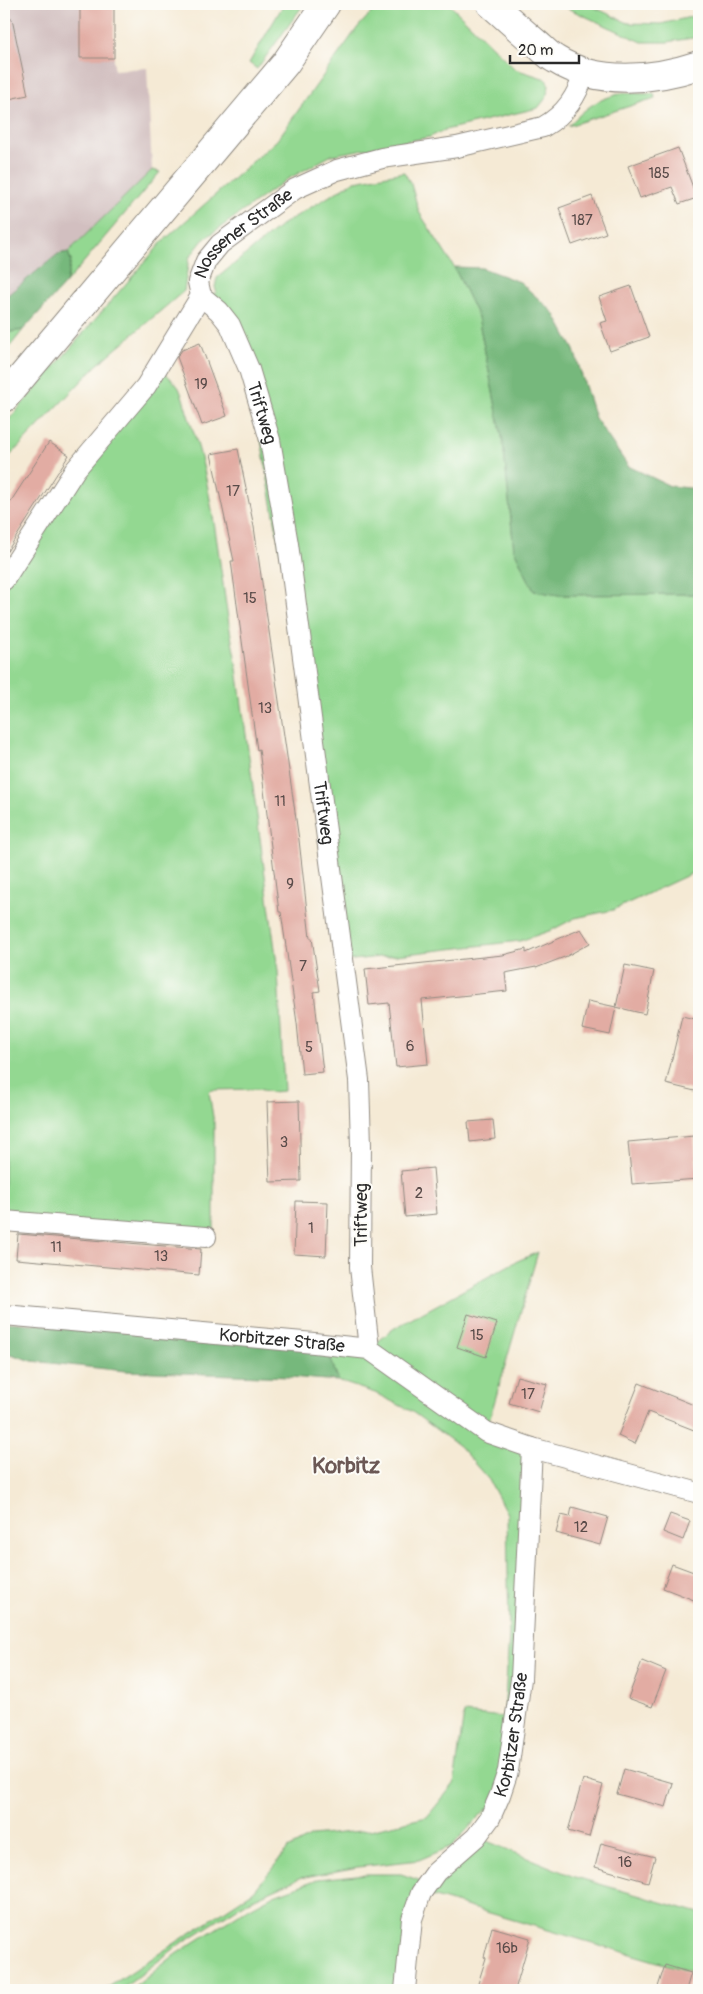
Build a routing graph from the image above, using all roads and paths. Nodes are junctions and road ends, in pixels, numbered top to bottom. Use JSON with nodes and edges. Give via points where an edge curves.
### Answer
{"nodes":[{"id":1,"x":326,"y":4,"type":"edge"},
{"id":2,"x":491,"y":4,"type":"edge"},
{"id":3,"x":699,"y":65,"type":"edge"},
{"id":4,"x":585,"y":72,"type":"junction"},
{"id":5,"x":201,"y":296,"type":"junction"},
{"id":6,"x":4,"y":398,"type":"edge"},
{"id":7,"x":4,"y":580,"type":"edge"},
{"id":8,"x":4,"y":1220,"type":"edge"},
{"id":9,"x":206,"y":1237,"type":"dead end"},
{"id":10,"x":4,"y":1315,"type":"edge"},
{"id":11,"x":369,"y":1349,"type":"junction"},
{"id":12,"x":532,"y":1448,"type":"junction"},
{"id":13,"x":699,"y":1493,"type":"edge"},
{"id":14,"x":405,"y":1990,"type":"edge"}],
"edges":[{"from":1,"to":6,"type":"main road","via":[[279,71]]},
{"from":2,"to":4,"type":"main road","via":[[554,59]]},
{"from":3,"to":4,"type":"main road","via":[[638,78]]},
{"from":4,"to":5,"type":"street","name":"Nossener Straße","via":[[572,103],[543,127],[457,147],[382,158],[337,170],[295,190],[220,244],[206,261],[198,282]]},
{"from":5,"to":7,"type":"street","name":"Nossener Straße","via":[[146,386],[75,470]]},
{"from":5,"to":11,"type":"street","name":"Triftweg","via":[[230,325],[248,369],[270,440],[288,544],[359,1080],[360,1267]]},
{"from":8,"to":9,"type":"street"},
{"from":10,"to":11,"type":"street","name":"Korbitzer Straße"},
{"from":11,"to":12,"type":"street","name":"Korbitzer Straße","via":[[486,1432]]},
{"from":12,"to":13,"type":"street","name":"Korbitzer Straße"},
{"from":12,"to":14,"type":"street","name":"Korbitzer Straße","via":[[521,1679],[508,1771],[485,1824],[471,1842],[436,1872],[421,1893],[412,1919]]}]}
